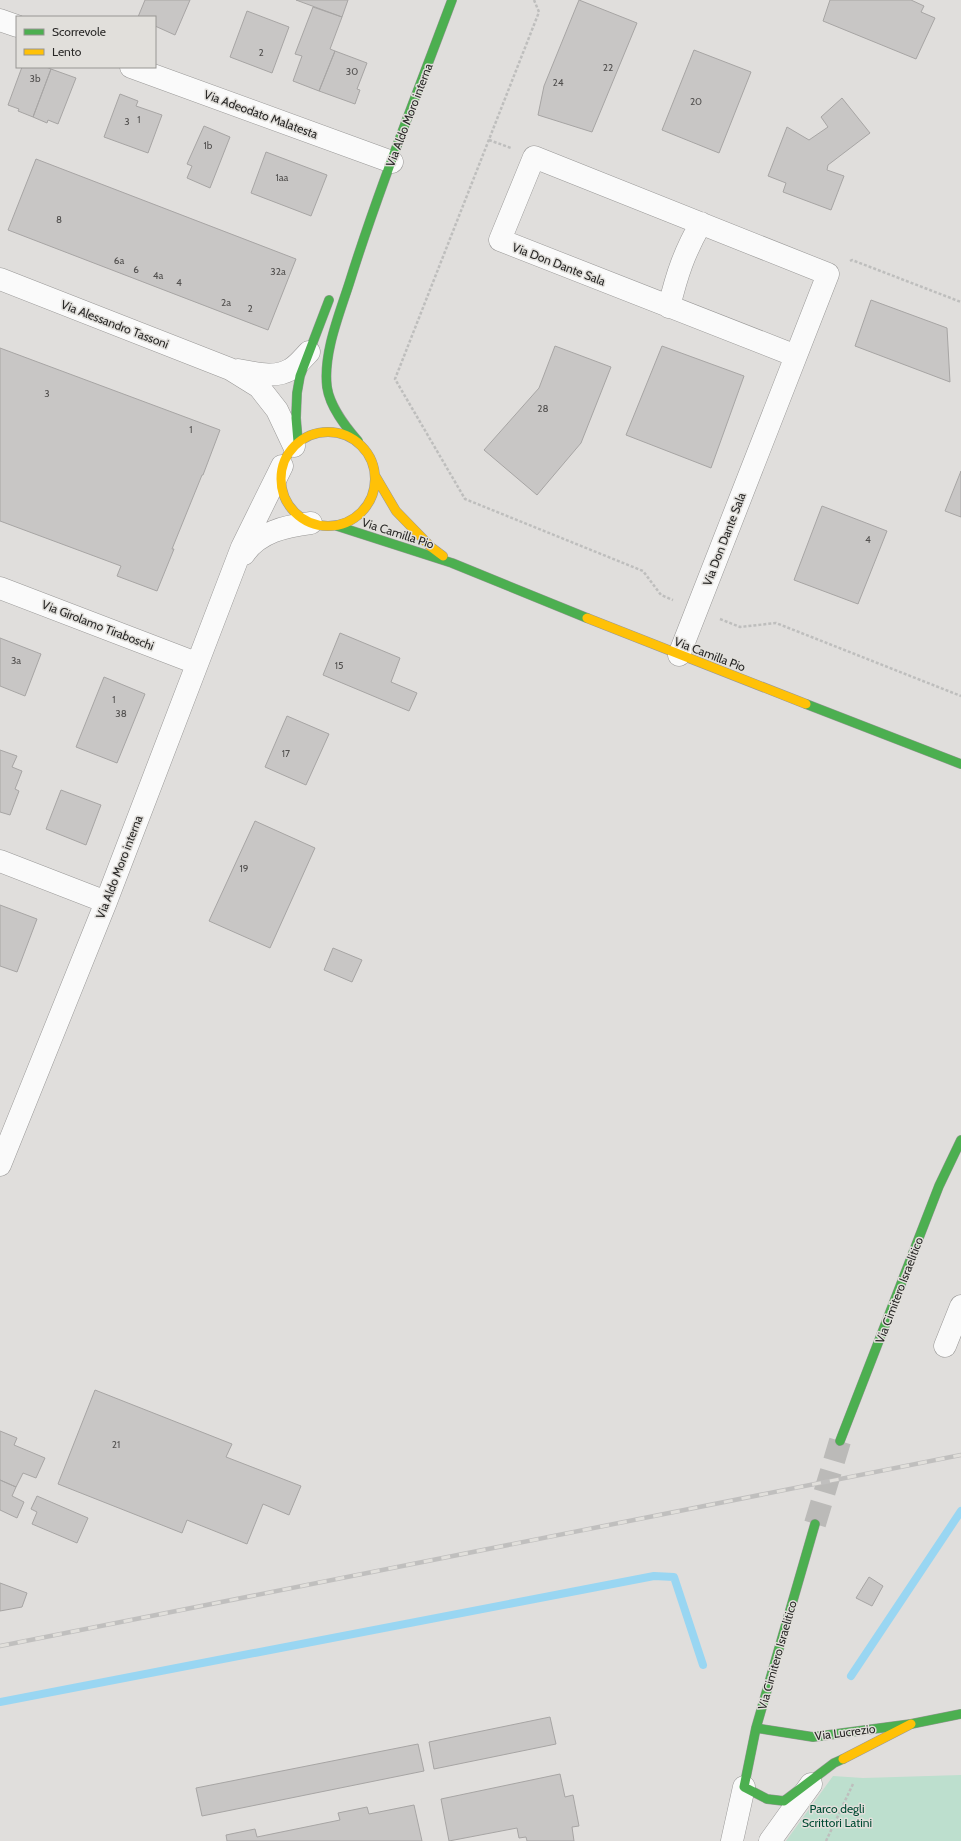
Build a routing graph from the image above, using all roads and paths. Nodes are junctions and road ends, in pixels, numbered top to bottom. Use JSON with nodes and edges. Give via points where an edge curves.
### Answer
{"nodes":[{"id":1,"x":452,"y":0,"type":"edge"},
{"id":2,"x":534,"y":0,"type":"edge"},
{"id":3,"x":0,"y":20,"type":"edge"},
{"id":4,"x":16,"y":26,"type":"edge"},
{"id":5,"x":134,"y":68,"type":"edge"},
{"id":6,"x":392,"y":162,"type":"junction"},
{"id":7,"x":701,"y":223,"type":"junction"},
{"id":8,"x":366,"y":229,"type":"junction"},
{"id":9,"x":344,"y":272,"type":"dead end"},
{"id":10,"x":828,"y":274,"type":"junction"},
{"id":11,"x":0,"y":279,"type":"edge"},
{"id":12,"x":333,"y":293,"type":"dead end"},
{"id":13,"x":961,"y":302,"type":"edge"},
{"id":14,"x":669,"y":307,"type":"junction"},
{"id":15,"x":310,"y":352,"type":"junction"},
{"id":16,"x":796,"y":356,"type":"junction"},
{"id":17,"x":230,"y":369,"type":"junction"},
{"id":18,"x":358,"y":441,"type":"junction"},
{"id":19,"x":296,"y":444,"type":"junction"},
{"id":20,"x":282,"y":466,"type":"junction"},
{"id":21,"x":376,"y":477,"type":"junction"},
{"id":22,"x":311,"y":523,"type":"junction"},
{"id":23,"x":337,"y":526,"type":"junction"},
{"id":24,"x":452,"y":563,"type":"junction"},
{"id":25,"x":234,"y":568,"type":"junction"},
{"id":26,"x":0,"y":588,"type":"edge"},
{"id":27,"x":696,"y":609,"type":"junction"},
{"id":28,"x":679,"y":655,"type":"junction"},
{"id":29,"x":196,"y":663,"type":"junction"},
{"id":30,"x":961,"y":696,"type":"edge"},
{"id":31,"x":961,"y":764,"type":"edge"},
{"id":32,"x":0,"y":861,"type":"edge"},
{"id":33,"x":106,"y":902,"type":"junction"},
{"id":34,"x":961,"y":1140,"type":"edge"},
{"id":35,"x":1,"y":1162,"type":"edge"},
{"id":36,"x":961,"y":1306,"type":"edge"},
{"id":37,"x":945,"y":1346,"type":"dead end"},
{"id":38,"x":840,"y":1441,"type":"tunnel mouth"},
{"id":39,"x":815,"y":1524,"type":"tunnel mouth"},
{"id":40,"x":961,"y":1714,"type":"edge"},
{"id":41,"x":911,"y":1724,"type":"junction"},
{"id":42,"x":756,"y":1728,"type":"junction"},
{"id":43,"x":819,"y":1773,"type":"junction"},
{"id":44,"x":855,"y":1782,"type":"dead end"},
{"id":45,"x":744,"y":1787,"type":"junction"},
{"id":46,"x":732,"y":1841,"type":"edge"},
{"id":47,"x":770,"y":1841,"type":"edge"},
{"id":48,"x":826,"y":1841,"type":"edge"}],
"edges":[{"from":1,"to":6,"type":"street","name":"Via Aldo Moro interna"},
{"from":2,"to":27,"type":"path","via":[[539,12],[395,379],[464,499],[643,571],[661,595]]},
{"from":3,"to":4,"type":"street"},
{"from":5,"to":6,"type":"street","name":"Via Adeodato Malatesta"},
{"from":6,"to":8,"type":"street","name":"Via Aldo Moro interna"},
{"from":7,"to":10,"type":"street","name":"Via Don Dante Sala"},
{"from":7,"to":14,"type":"street","via":[[686,249]]},
{"from":7,"to":14,"type":"street","name":"Via Don Dante Sala","via":[[534,157],[500,240]]},
{"from":8,"to":9,"type":"street","name":"Via Aldo Moro interna"},
{"from":8,"to":18,"type":"street","name":"Via Aldo Moro interna","via":[[329,347],[327,364],[330,399],[346,427]]},
{"from":10,"to":13,"type":"path","via":[[852,260]]},
{"from":10,"to":16,"type":"street","name":"Via Don Dante Sala"},
{"from":11,"to":17,"type":"street","name":"Via Alessandro Tassoni"},
{"from":12,"to":15,"type":"street"},
{"from":14,"to":16,"type":"street","name":"Via Don Dante Sala"},
{"from":15,"to":17,"type":"street","name":"Via Alessandro Tassoni","via":[[291,370],[279,373]]},
{"from":15,"to":19,"type":"street","via":[[300,376],[297,394]]},
{"from":16,"to":27,"type":"street","name":"Via Don Dante Sala"},
{"from":17,"to":19,"type":"street","name":"Via Alessandro Tassoni","via":[[259,387],[277,410]]},
{"from":18,"to":19,"type":"street","via":[[335,431],[310,435]]},
{"from":18,"to":21,"type":"street","via":[[367,451]]},
{"from":19,"to":20,"type":"street"},
{"from":20,"to":22,"type":"street","via":[[281,478],[286,500],[301,518]]},
{"from":20,"to":25,"type":"street","name":"Via Aldo Moro interna"},
{"from":21,"to":23,"type":"street","via":[[375,490],[365,508],[350,521]]},
{"from":21,"to":24,"type":"street","name":"Via Camilla Pio","via":[[396,510],[431,547]]},
{"from":22,"to":23,"type":"street"},
{"from":22,"to":25,"type":"street","name":"Via Aldo Moro interna","via":[[274,530],[246,550]]},
{"from":23,"to":24,"type":"street","name":"Via Camilla Pio"},
{"from":24,"to":28,"type":"street","name":"Via Camilla Pio"},
{"from":25,"to":29,"type":"street","name":"Via Aldo Moro interna"},
{"from":26,"to":29,"type":"street","name":"Via Girolamo Tiraboschi"},
{"from":27,"to":28,"type":"street","name":"Via Don Dante Sala"},
{"from":27,"to":30,"type":"path","via":[[740,627],[776,624]]},
{"from":28,"to":31,"type":"street","name":"Via Camilla Pio"},
{"from":29,"to":33,"type":"street","name":"Via Aldo Moro interna"},
{"from":32,"to":33,"type":"street"},
{"from":33,"to":35,"type":"street","name":"Via Aldo Moro interna"},
{"from":34,"to":38,"type":"street","name":"Via Cimitero Israelitico","via":[[939,1186]]},
{"from":36,"to":37,"type":"street"},
{"from":39,"to":42,"type":"street","name":"Via Cimitero Israelitico"},
{"from":40,"to":41,"type":"street","name":"Via Lucrezio"},
{"from":41,"to":42,"type":"street","name":"Via Lucrezio","via":[[813,1737]]},
{"from":41,"to":43,"type":"street","name":"Via Lucrezio"},
{"from":42,"to":45,"type":"street","name":"Via Cimitero Israelitico"},
{"from":43,"to":45,"type":"street","name":"Via Lucrezio","via":[[784,1801],[767,1799]]},
{"from":43,"to":47,"type":"street","name":"Via Lucrezio"},
{"from":44,"to":48,"type":"path"},
{"from":45,"to":46,"type":"street"}]}
